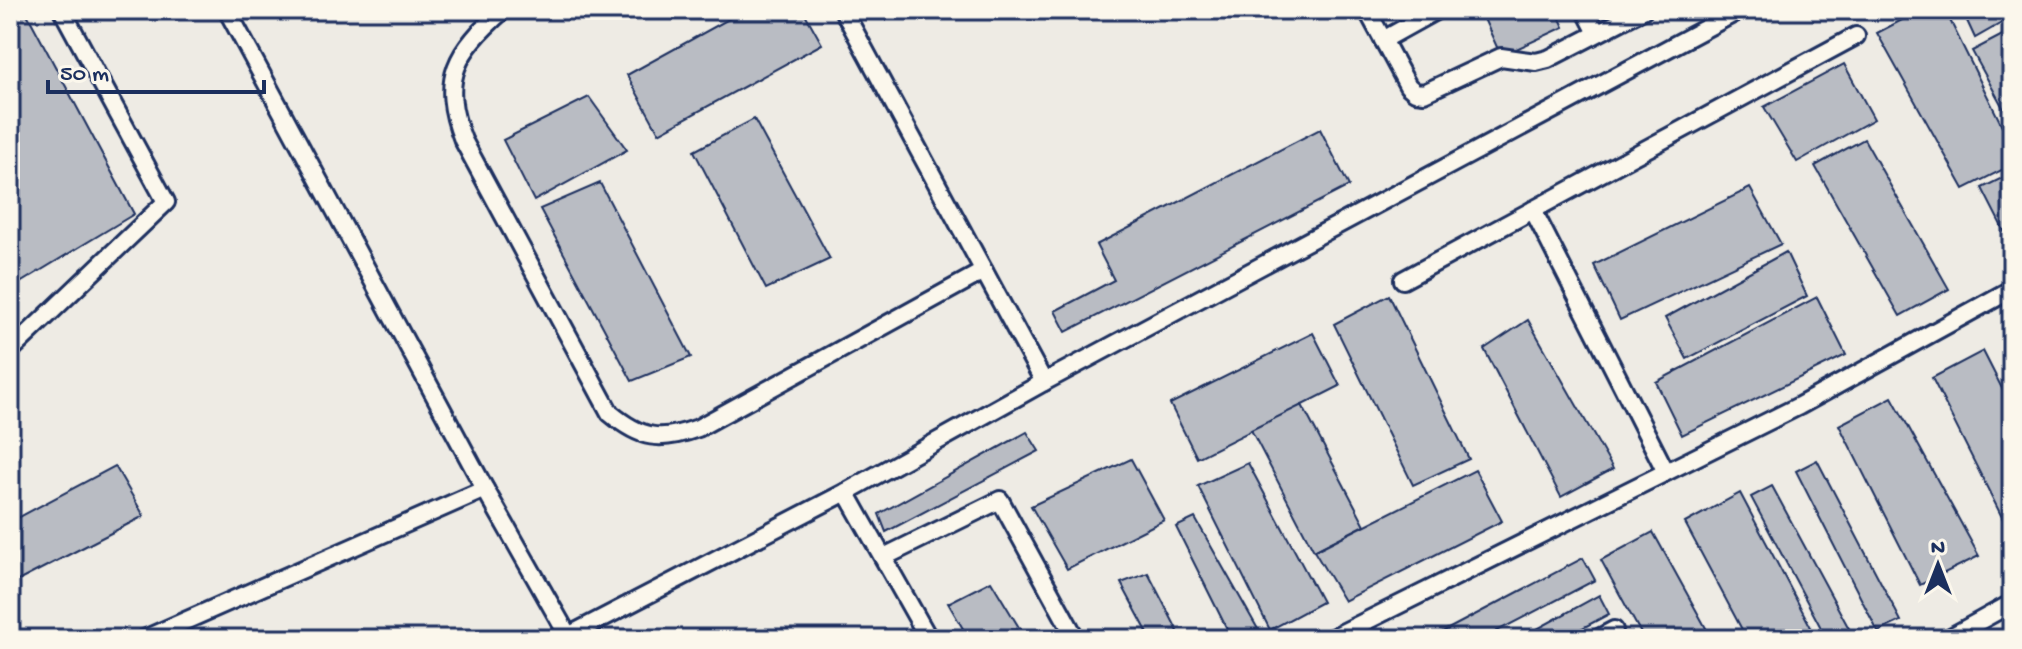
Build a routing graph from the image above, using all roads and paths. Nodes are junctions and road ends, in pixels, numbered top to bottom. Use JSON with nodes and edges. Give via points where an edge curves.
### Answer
{"nodes":[{"id":1,"x":62,"y":10,"type":"edge"},
{"id":2,"x":227,"y":10,"type":"edge"},
{"id":3,"x":503,"y":10,"type":"edge"},
{"id":4,"x":843,"y":10,"type":"edge"},
{"id":5,"x":1367,"y":10,"type":"edge"},
{"id":6,"x":1437,"y":10,"type":"edge"},
{"id":7,"x":1585,"y":10,"type":"edge"},
{"id":8,"x":1643,"y":10,"type":"edge"},
{"id":9,"x":1740,"y":10,"type":"edge"},
{"id":10,"x":1597,"y":33,"type":"junction"},
{"id":11,"x":1856,"y":36,"type":"dead end"},
{"id":12,"x":1383,"y":40,"type":"junction"},
{"id":13,"x":1533,"y":210,"type":"junction"},
{"id":14,"x":984,"y":271,"type":"junction"},
{"id":15,"x":1403,"y":280,"type":"dead end"},
{"id":16,"x":2012,"y":289,"type":"edge"},
{"id":17,"x":10,"y":351,"type":"edge"},
{"id":18,"x":1044,"y":382,"type":"junction"},
{"id":19,"x":1666,"y":472,"type":"junction"},
{"id":20,"x":485,"y":489,"type":"junction"},
{"id":21,"x":846,"y":492,"type":"junction"},
{"id":22,"x":884,"y":557,"type":"junction"},
{"id":23,"x":2012,"y":603,"type":"edge"},
{"id":24,"x":1614,"y":630,"type":"dead end"},
{"id":25,"x":171,"y":634,"type":"edge"},
{"id":26,"x":569,"y":637,"type":"edge"},
{"id":27,"x":144,"y":639,"type":"edge"},
{"id":28,"x":929,"y":639,"type":"edge"},
{"id":29,"x":1076,"y":639,"type":"edge"},
{"id":30,"x":1330,"y":639,"type":"edge"},
{"id":31,"x":1597,"y":639,"type":"edge"},
{"id":32,"x":1947,"y":639,"type":"edge"}],
"edges":[{"from":1,"to":17,"type":"lane","via":[[166,202]]},
{"from":2,"to":20,"type":"lane"},
{"from":3,"to":14,"type":"lane","via":[[482,28],[454,68],[454,117],[610,413],[629,429],[651,437],[698,428]]},
{"from":4,"to":14,"type":"lane"},
{"from":5,"to":12,"type":"lane"},
{"from":6,"to":12,"type":"lane"},
{"from":7,"to":10,"type":"lane"},
{"from":8,"to":10,"type":"lane"},
{"from":9,"to":18,"type":"lane"},
{"from":10,"to":12,"type":"lane","via":[[1542,61],[1496,59],[1424,93],[1408,86]]},
{"from":11,"to":13,"type":"lane"},
{"from":13,"to":15,"type":"lane"},
{"from":13,"to":19,"type":"lane"},
{"from":14,"to":18,"type":"lane"},
{"from":16,"to":19,"type":"lane"},
{"from":18,"to":21,"type":"lane"},
{"from":19,"to":30,"type":"lane"},
{"from":20,"to":25,"type":"lane"},
{"from":20,"to":26,"type":"lane"},
{"from":21,"to":22,"type":"lane"},
{"from":21,"to":26,"type":"lane"},
{"from":22,"to":28,"type":"lane"},
{"from":22,"to":29,"type":"lane","via":[[1000,500]]},
{"from":23,"to":32,"type":"lane"},
{"from":24,"to":31,"type":"lane"},
{"from":25,"to":27,"type":"lane"}]}
